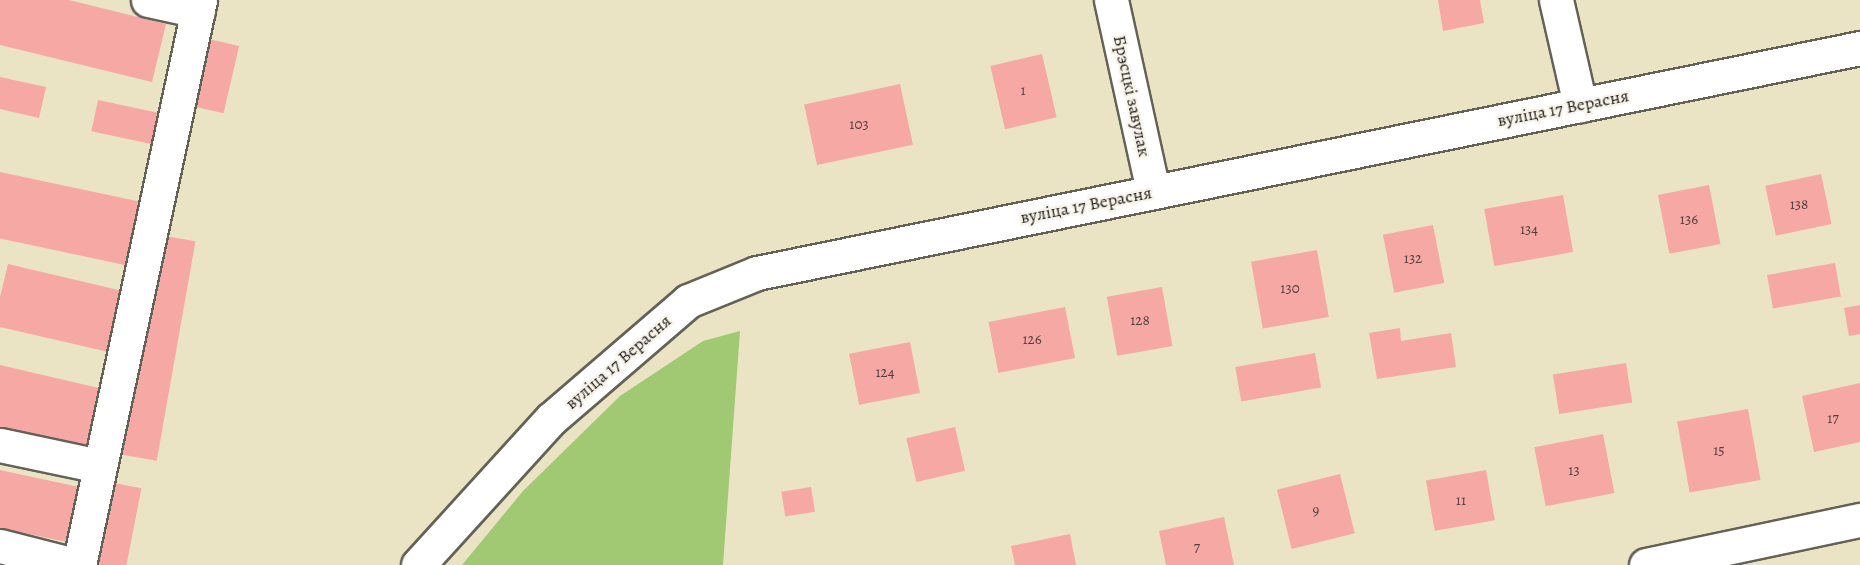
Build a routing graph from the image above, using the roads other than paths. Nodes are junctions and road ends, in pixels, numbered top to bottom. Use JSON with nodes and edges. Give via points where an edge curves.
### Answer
{"nodes":[{"id":1,"x":148,"y":0,"type":"edge"},
{"id":2,"x":1111,"y":0,"type":"edge"},
{"id":3,"x":1556,"y":0,"type":"edge"},
{"id":4,"x":199,"y":6,"type":"edge"},
{"id":5,"x":1860,"y":48,"type":"edge"},
{"id":6,"x":1580,"y":105,"type":"junction"},
{"id":7,"x":1153,"y":191,"type":"junction"},
{"id":8,"x":0,"y":445,"type":"edge"},
{"id":9,"x":100,"y":466,"type":"junction"},
{"id":10,"x":1860,"y":520,"type":"edge"},
{"id":11,"x":0,"y":546,"type":"edge"},
{"id":12,"x":77,"y":565,"type":"edge"},
{"id":13,"x":418,"y":565,"type":"edge"},
{"id":14,"x":1646,"y":565,"type":"edge"}],
"edges":[{"from":1,"to":4,"type":"street"},
{"from":2,"to":7,"type":"street","name":"Брэсцкі завулак"},
{"from":3,"to":6,"type":"street"},
{"from":4,"to":9,"type":"street"},
{"from":5,"to":6,"type":"street","name":"вуліца 17 Верасня"},
{"from":6,"to":7,"type":"street","name":"вуліца 17 Верасня"},
{"from":7,"to":13,"type":"street","name":"вуліца 17 Верасня","via":[[757,273],[688,301],[551,419]]},
{"from":8,"to":9,"type":"street"},
{"from":9,"to":12,"type":"street"},
{"from":10,"to":14,"type":"street"},
{"from":11,"to":12,"type":"street"}]}
